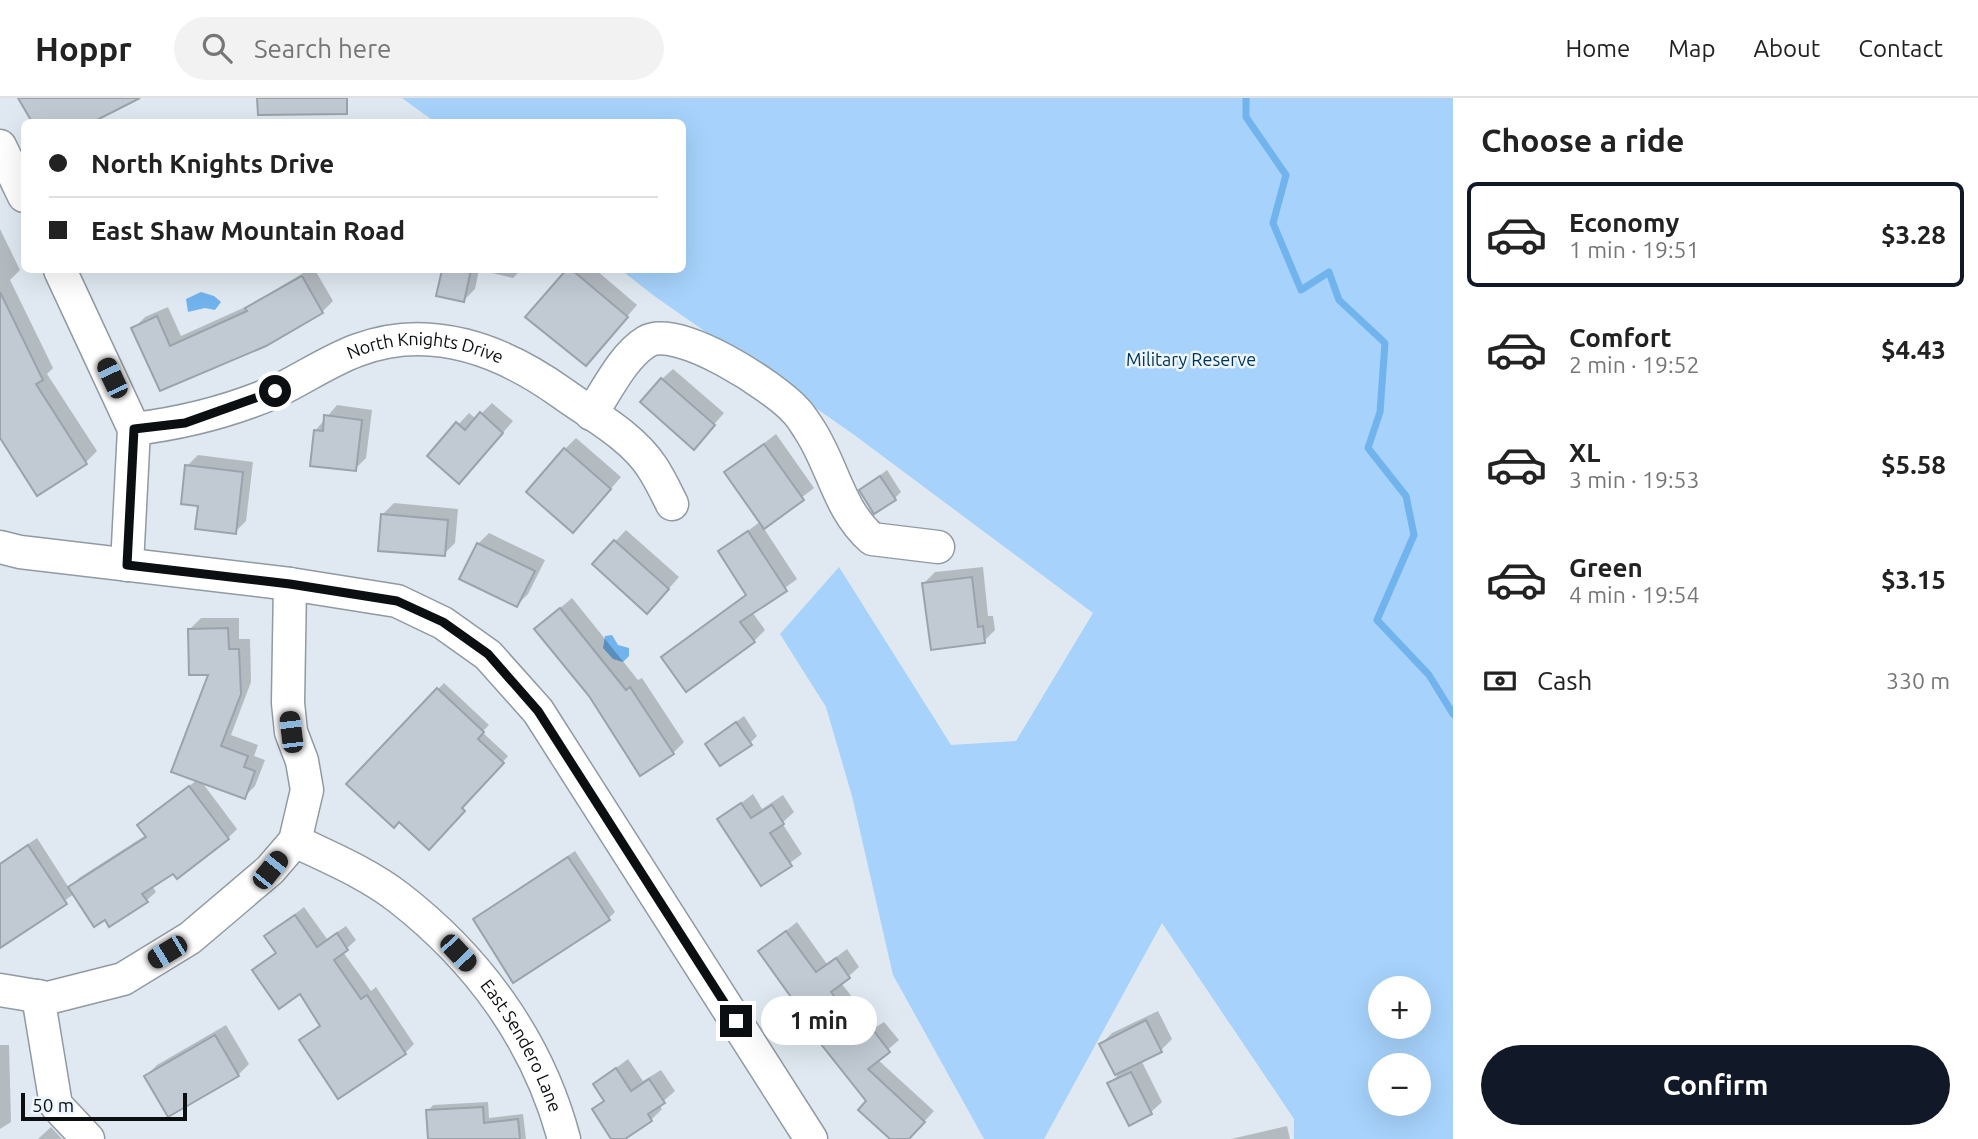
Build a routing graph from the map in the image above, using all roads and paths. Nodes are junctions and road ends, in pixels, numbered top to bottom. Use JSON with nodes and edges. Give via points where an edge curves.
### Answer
{"nodes":[{"id":1,"x":0,"y":146,"type":"edge"},
{"id":2,"x":21,"y":191,"type":"edge"},
{"id":3,"x":61,"y":273,"type":"edge"},
{"id":4,"x":591,"y":414,"type":"junction"},
{"id":5,"x":134,"y":429,"type":"junction"},
{"id":6,"x":672,"y":504,"type":"dead end"},
{"id":7,"x":0,"y":547,"type":"edge"},
{"id":8,"x":938,"y":547,"type":"dead end"},
{"id":9,"x":127,"y":565,"type":"junction"},
{"id":10,"x":290,"y":584,"type":"junction"},
{"id":11,"x":295,"y":841,"type":"junction"},
{"id":12,"x":0,"y":990,"type":"edge"},
{"id":13,"x":38,"y":996,"type":"junction"},
{"id":14,"x":88,"y":1139,"type":"edge"},
{"id":15,"x":564,"y":1139,"type":"edge"},
{"id":16,"x":811,"y":1139,"type":"edge"}],
"edges":[{"from":1,"to":2,"type":"street"},
{"from":3,"to":5,"type":"street"},
{"from":4,"to":5,"type":"street","name":"North Knights Drive","via":[[508,359],[467,344],[424,339],[389,341],[357,350],[275,391],[185,423]]},
{"from":4,"to":6,"type":"street","name":"North Knights Drive","via":[[642,455]]},
{"from":4,"to":8,"type":"street","via":[[647,341],[685,341],[796,410],[847,510],[872,539]]},
{"from":5,"to":9,"type":"street"},
{"from":7,"to":9,"type":"street"},
{"from":9,"to":10,"type":"street"},
{"from":10,"to":11,"type":"street","via":[[288,703],[307,790]]},
{"from":10,"to":16,"type":"street","via":[[397,601],[443,622],[488,654],[538,711]]},
{"from":11,"to":13,"type":"street","via":[[270,870],[190,938],[123,979],[48,998]]},
{"from":11,"to":15,"type":"street","name":"East Sendero Lane","via":[[398,897],[488,986],[537,1062]]},
{"from":12,"to":13,"type":"street"},
{"from":13,"to":14,"type":"street","via":[[56,1105]]}]}
